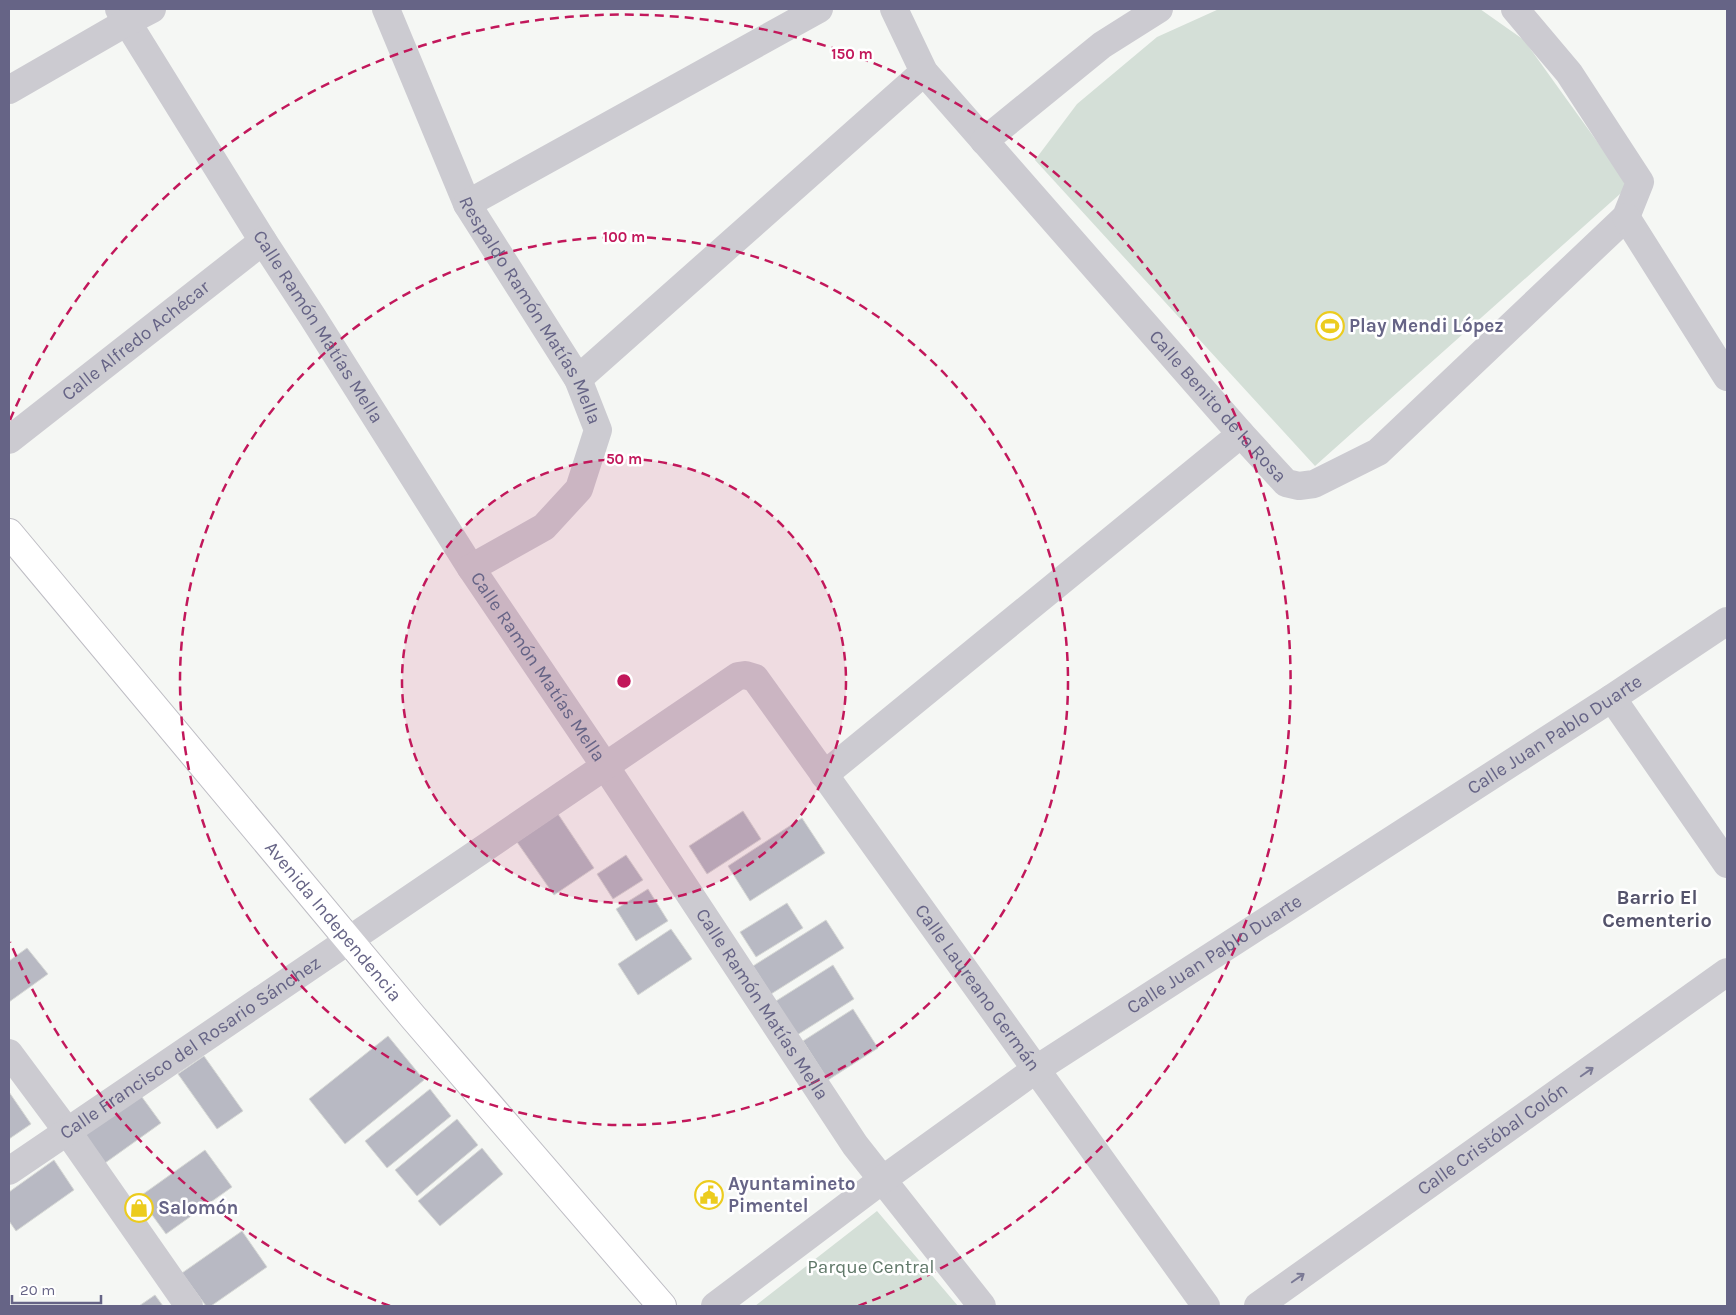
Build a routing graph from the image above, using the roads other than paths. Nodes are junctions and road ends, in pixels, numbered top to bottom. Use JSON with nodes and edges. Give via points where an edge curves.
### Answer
{"nodes":[{"id":1,"x":152,"y":9,"type":"edge"},
{"id":2,"x":386,"y":9,"type":"edge"},
{"id":3,"x":820,"y":9,"type":"edge"},
{"id":4,"x":894,"y":9,"type":"edge"},
{"id":5,"x":1159,"y":9,"type":"edge"},
{"id":6,"x":1515,"y":9,"type":"edge"},
{"id":7,"x":123,"y":15,"type":"edge"},
{"id":8,"x":924,"y":72,"type":"junction"},
{"id":9,"x":9,"y":90,"type":"edge"},
{"id":10,"x":984,"y":141,"type":"junction"},
{"id":11,"x":467,"y":204,"type":"junction"},
{"id":12,"x":1626,"y":216,"type":"junction"},
{"id":13,"x":263,"y":241,"type":"junction"},
{"id":14,"x":1727,"y":377,"type":"edge"},
{"id":15,"x":578,"y":380,"type":"junction"},
{"id":16,"x":1241,"y":434,"type":"junction"},
{"id":17,"x":9,"y":440,"type":"edge"},
{"id":18,"x":9,"y":533,"type":"edge"},
{"id":19,"x":470,"y":568,"type":"junction"},
{"id":20,"x":1727,"y":621,"type":"edge"},
{"id":21,"x":745,"y":675,"type":"joint"},
{"id":22,"x":1612,"y":698,"type":"junction"},
{"id":23,"x":605,"y":766,"type":"junction"},
{"id":24,"x":824,"y":775,"type":"junction"},
{"id":25,"x":1727,"y":864,"type":"edge"},
{"id":26,"x":349,"y":940,"type":"junction"},
{"id":27,"x":1727,"y":972,"type":"edge"},
{"id":28,"x":9,"y":1054,"type":"edge"},
{"id":29,"x":1035,"y":1070,"type":"junction"},
{"id":30,"x":66,"y":1131,"type":"junction"},
{"id":31,"x":9,"y":1171,"type":"edge"},
{"id":32,"x":882,"y":1180,"type":"junction"},
{"id":33,"x":189,"y":1306,"type":"edge"},
{"id":34,"x":662,"y":1306,"type":"edge"},
{"id":35,"x":715,"y":1306,"type":"edge"},
{"id":36,"x":982,"y":1306,"type":"edge"},
{"id":37,"x":1206,"y":1306,"type":"edge"},
{"id":38,"x":1258,"y":1306,"type":"edge"}],
"edges":[{"from":1,"to":7,"type":"street"},
{"from":2,"to":11,"type":"street","name":"Respaldo Ramón Matías Mella"},
{"from":3,"to":11,"type":"street"},
{"from":4,"to":8,"type":"street","name":"Calle Benito de la Rosa"},
{"from":5,"to":10,"type":"street","via":[[1102,45]]},
{"from":6,"to":12,"type":"street","via":[[1570,73],[1640,182]]},
{"from":7,"to":9,"type":"street"},
{"from":7,"to":13,"type":"street","name":"Calle Ramón Matías Mella"},
{"from":8,"to":10,"type":"street","name":"Calle Benito de la Rosa"},
{"from":8,"to":15,"type":"street"},
{"from":10,"to":16,"type":"street","name":"Calle Benito de la Rosa"},
{"from":11,"to":15,"type":"street","name":"Respaldo Ramón Matías Mella"},
{"from":12,"to":14,"type":"street"},
{"from":12,"to":16,"type":"street","name":"Calle Benito de la Rosa","via":[[1378,452],[1314,484],[1299,486],[1286,483]]},
{"from":13,"to":17,"type":"street","name":"Calle Alfredo Achécar"},
{"from":13,"to":19,"type":"street","name":"Calle Ramón Matías Mella"},
{"from":15,"to":19,"type":"street","name":"Respaldo Ramón Matías Mella","via":[[598,430],[579,489],[544,527]]},
{"from":16,"to":24,"type":"street"},
{"from":18,"to":26,"type":"main road","name":"Avenida Independencia"},
{"from":19,"to":23,"type":"street","name":"Calle Ramón Matías Mella"},
{"from":20,"to":22,"type":"street","name":"Calle Juan Pablo Duarte"},
{"from":21,"to":23,"type":"street","name":"Calle Francisco del Rosario Sánchez","via":[[738,676]]},
{"from":21,"to":24,"type":"street","name":"Calle Laureano Germán","via":[[755,678]]},
{"from":22,"to":25,"type":"street"},
{"from":22,"to":29,"type":"street","name":"Calle Juan Pablo Duarte"},
{"from":23,"to":26,"type":"street","name":"Calle Francisco del Rosario Sánchez"},
{"from":23,"to":32,"type":"street","name":"Calle Ramón Matías Mella","via":[[854,1146]]},
{"from":24,"to":29,"type":"street","name":"Calle Laureano Germán"},
{"from":26,"to":30,"type":"street","name":"Calle Francisco del Rosario Sánchez"},
{"from":26,"to":34,"type":"main road","name":"Avenida Independencia"},
{"from":38,"to":27,"type":"street","name":"Calle Cristóbal Colón","one_way":true},
{"from":28,"to":30,"type":"street"},
{"from":29,"to":32,"type":"street","name":"Calle Juan Pablo Duarte"},
{"from":29,"to":37,"type":"street","name":"Calle Laureano Germán"},
{"from":30,"to":31,"type":"street","name":"Calle Francisco del Rosario Sánchez"},
{"from":30,"to":33,"type":"street"},
{"from":32,"to":35,"type":"street","name":"Calle Juan Pablo Duarte"},
{"from":32,"to":36,"type":"street","name":"Calle Ramón Matías Mella"}]}
